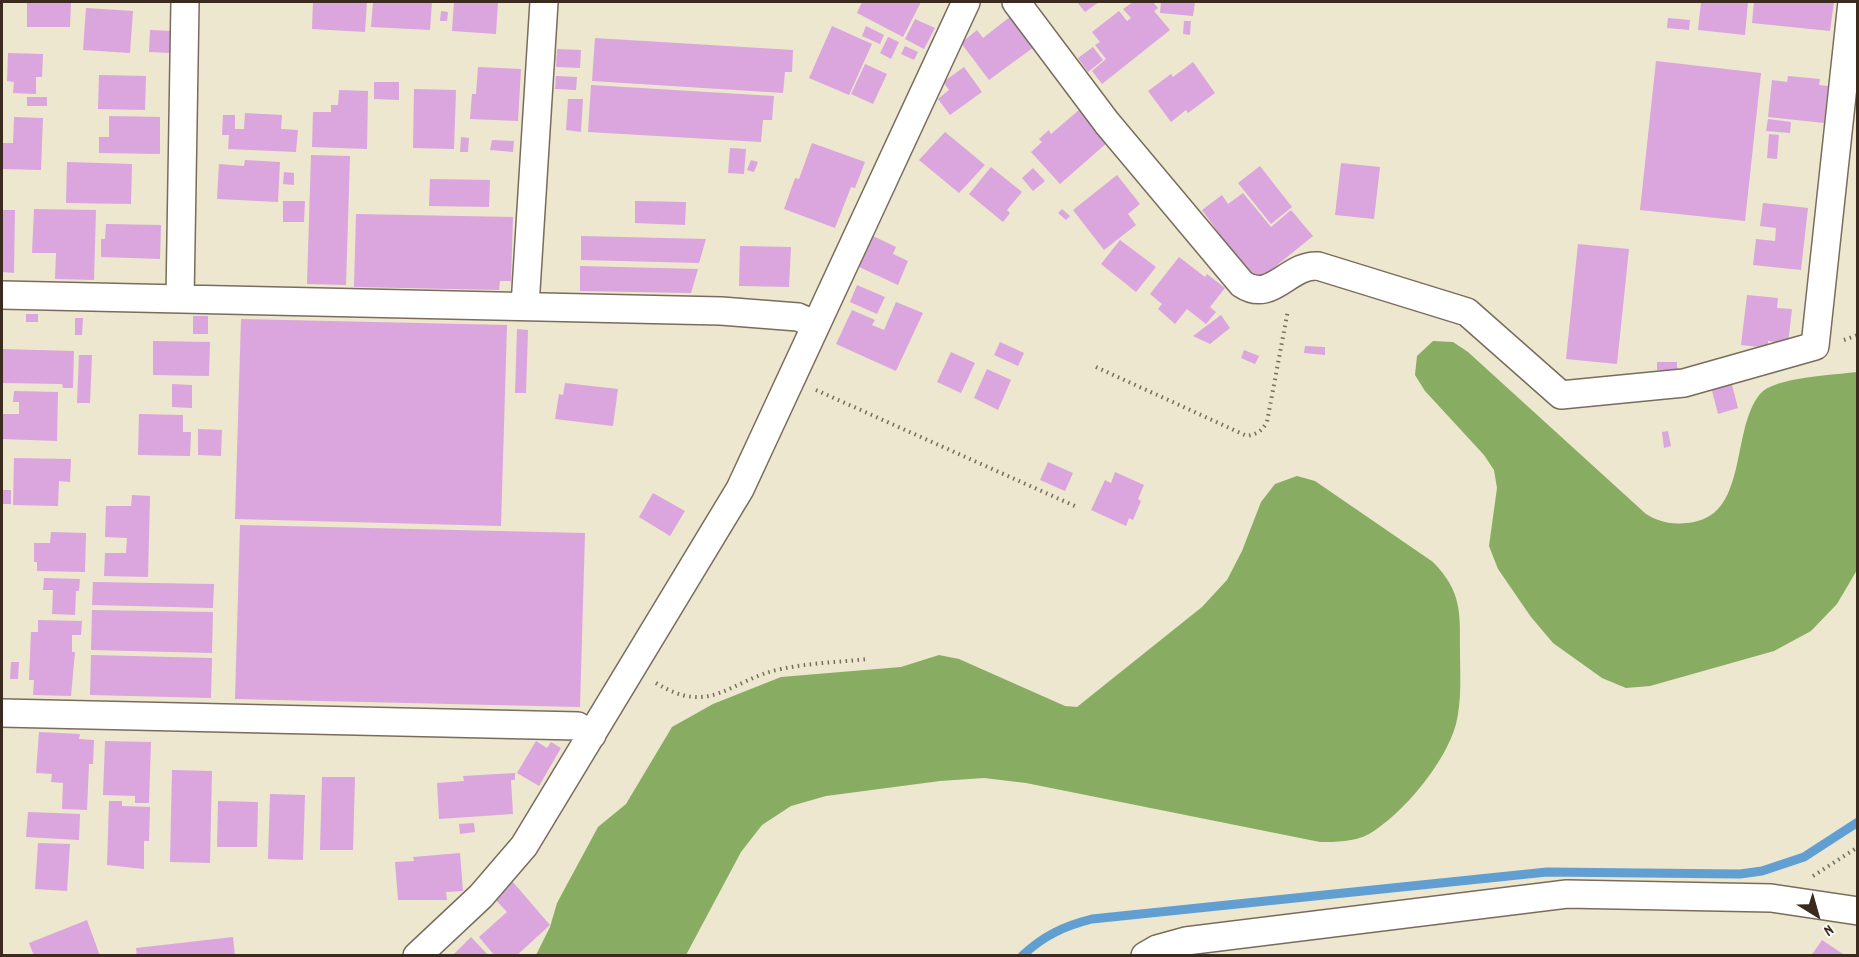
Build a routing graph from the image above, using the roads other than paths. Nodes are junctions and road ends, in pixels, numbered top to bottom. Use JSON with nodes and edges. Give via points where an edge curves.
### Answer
{"nodes":[{"id":1,"x":184,"y":2,"type":"edge"},
{"id":2,"x":544,"y":2,"type":"edge"},
{"id":3,"x":966,"y":2,"type":"edge"},
{"id":4,"x":1016,"y":2,"type":"edge"},
{"id":5,"x":1852,"y":2,"type":"edge"},
{"id":6,"x":2,"y":295,"type":"edge"},
{"id":7,"x":180,"y":298,"type":"junction"},
{"id":8,"x":525,"y":306,"type":"junction"},
{"id":9,"x":816,"y":326,"type":"junction"},
{"id":10,"x":2,"y":713,"type":"edge"},
{"id":11,"x":592,"y":735,"type":"junction"},
{"id":12,"x":1857,"y":911,"type":"edge"},
{"id":13,"x":417,"y":956,"type":"edge"},
{"id":14,"x":1144,"y":956,"type":"edge"}],
"edges":[{"from":1,"to":7,"type":"street"},
{"from":2,"to":8,"type":"street"},
{"from":3,"to":9,"type":"street"},
{"from":4,"to":5,"type":"street","via":[[1107,123],[1242,284],[1263,291],[1306,265],[1318,266],[1453,306],[1479,320],[1561,395],[1684,383],[1815,346]]},
{"from":6,"to":7,"type":"street"},
{"from":7,"to":8,"type":"street"},
{"from":8,"to":9,"type":"street","via":[[721,311],[798,317]]},
{"from":9,"to":11,"type":"street","via":[[740,489]]},
{"from":10,"to":11,"type":"street","via":[[578,726]]},
{"from":11,"to":13,"type":"street","via":[[524,846],[481,896]]},
{"from":12,"to":14,"type":"street","via":[[1793,901],[1567,894],[1186,941]]}]}
